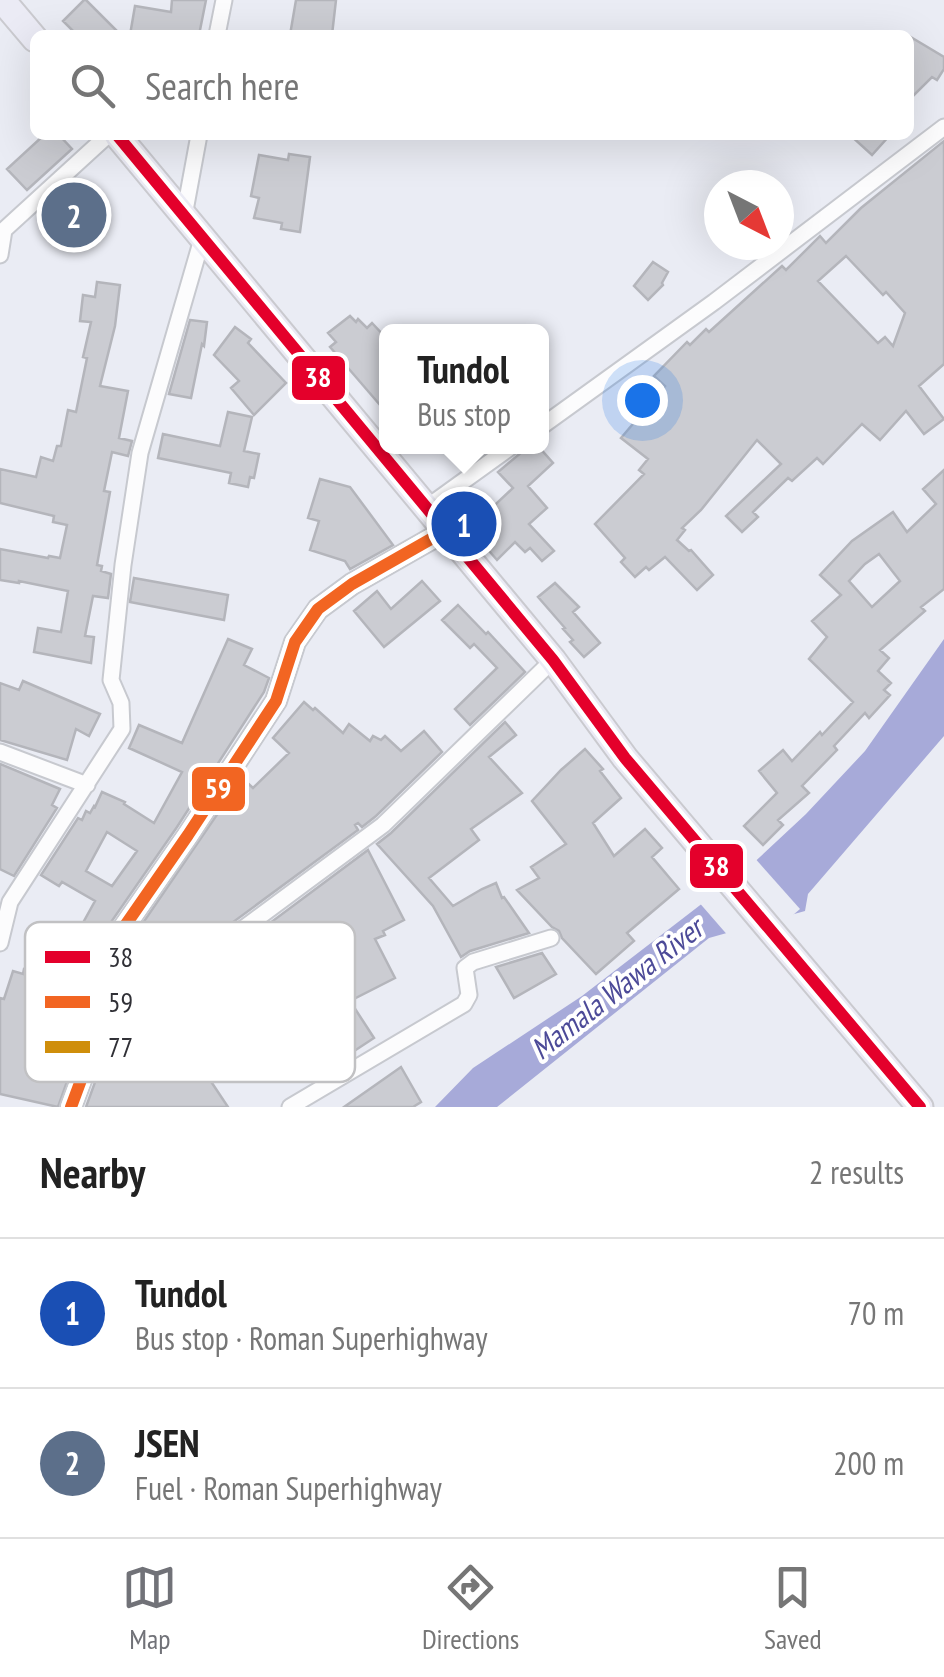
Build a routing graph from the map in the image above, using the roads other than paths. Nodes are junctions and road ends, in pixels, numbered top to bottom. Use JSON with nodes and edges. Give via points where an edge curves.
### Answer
{"nodes":[{"id":1,"x":224,"y":0,"type":"edge"},
{"id":2,"x":10,"y":9,"type":"edge"},
{"id":3,"x":218,"y":30,"type":"edge"},
{"id":4,"x":30,"y":33,"type":"edge"},
{"id":5,"x":944,"y":126,"type":"edge"},
{"id":6,"x":102,"y":140,"type":"edge"},
{"id":7,"x":121,"y":140,"type":"edge"},
{"id":8,"x":198,"y":140,"type":"edge"},
{"id":9,"x":184,"y":216,"type":"junction"},
{"id":10,"x":2,"y":230,"type":"edge"},
{"id":11,"x":202,"y":239,"type":"junction"},
{"id":12,"x":0,"y":255,"type":"edge"},
{"id":13,"x":549,"y":421,"type":"edge"},
{"id":14,"x":379,"y":452,"type":"edge"},
{"id":15,"x":381,"y":454,"type":"edge"},
{"id":16,"x":501,"y":454,"type":"edge"},
{"id":17,"x":426,"y":508,"type":"junction"},
{"id":18,"x":445,"y":532,"type":"junction"},
{"id":19,"x":553,"y":660,"type":"junction"},
{"id":20,"x":0,"y":752,"type":"edge"},
{"id":21,"x":87,"y":785,"type":"junction"},
{"id":22,"x":128,"y":922,"type":"edge"},
{"id":23,"x":253,"y":922,"type":"edge"},
{"id":24,"x":551,"y":938,"type":"dead end"},
{"id":25,"x":0,"y":943,"type":"edge"},
{"id":26,"x":355,"y":1069,"type":"edge"},
{"id":27,"x":80,"y":1082,"type":"edge"},
{"id":28,"x":332,"y":1082,"type":"edge"},
{"id":29,"x":71,"y":1107,"type":"edge"},
{"id":30,"x":290,"y":1107,"type":"edge"},
{"id":31,"x":920,"y":1107,"type":"edge"}],
"edges":[{"from":1,"to":3,"type":"street"},
{"from":2,"to":4,"type":"main road"},
{"from":5,"to":13,"type":"street"},
{"from":6,"to":10,"type":"street"},
{"from":7,"to":9,"type":"main road"},
{"from":8,"to":9,"type":"street"},
{"from":9,"to":11,"type":"main road"},
{"from":10,"to":12,"type":"street"},
{"from":11,"to":14,"type":"main road"},
{"from":11,"to":21,"type":"street","via":[[140,453],[111,680],[122,729]]},
{"from":15,"to":17,"type":"main road"},
{"from":16,"to":17,"type":"street"},
{"from":17,"to":18,"type":"main road"},
{"from":18,"to":19,"type":"main road"},
{"from":18,"to":22,"type":"street","via":[[318,609],[295,642],[276,702]]},
{"from":19,"to":23,"type":"street","via":[[383,826]]},
{"from":19,"to":31,"type":"main road","via":[[625,758]]},
{"from":20,"to":21,"type":"street"},
{"from":21,"to":25,"type":"street","via":[[10,902]]},
{"from":24,"to":26,"type":"street","via":[[473,962],[466,968],[464,1004]]},
{"from":27,"to":29,"type":"street"},
{"from":28,"to":30,"type":"street"}]}
